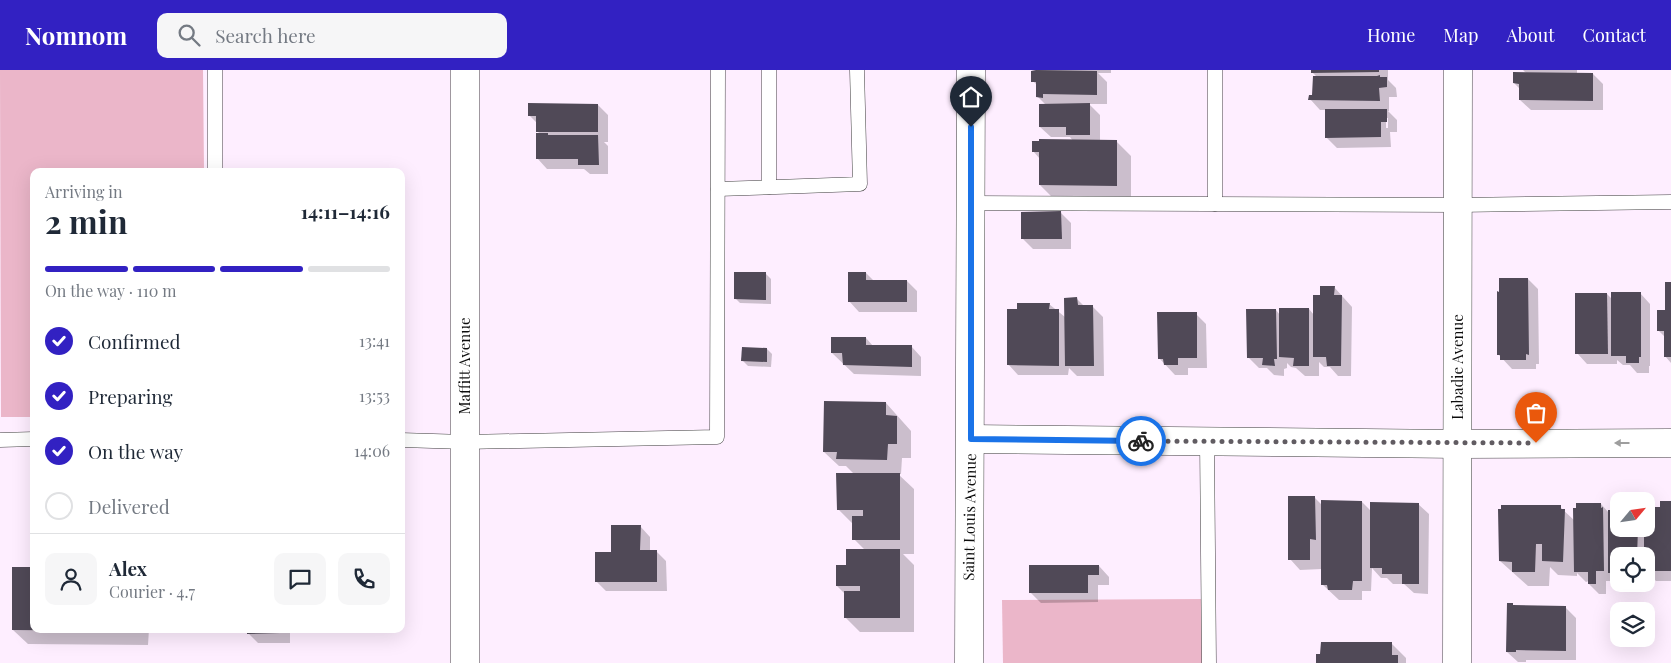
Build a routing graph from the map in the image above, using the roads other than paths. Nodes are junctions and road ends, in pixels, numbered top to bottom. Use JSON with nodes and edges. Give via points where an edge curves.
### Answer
{"nodes":[{"id":1,"x":215,"y":70,"type":"edge"},
{"id":2,"x":465,"y":70,"type":"edge"},
{"id":3,"x":718,"y":70,"type":"edge"},
{"id":4,"x":769,"y":70,"type":"edge"},
{"id":5,"x":857,"y":70,"type":"edge"},
{"id":6,"x":971,"y":70,"type":"edge"},
{"id":7,"x":1215,"y":70,"type":"edge"},
{"id":8,"x":1458,"y":70,"type":"edge"},
{"id":9,"x":215,"y":168,"type":"edge"},
{"id":10,"x":769,"y":187,"type":"junction"},
{"id":11,"x":718,"y":189,"type":"junction"},
{"id":12,"x":1671,"y":202,"type":"edge"},
{"id":13,"x":971,"y":203,"type":"junction"},
{"id":14,"x":1215,"y":204,"type":"junction"},
{"id":15,"x":1458,"y":205,"type":"junction"},
{"id":16,"x":30,"y":439,"type":"edge"},
{"id":17,"x":971,"y":439,"type":"junction"},
{"id":18,"x":0,"y":440,"type":"edge"},
{"id":19,"x":405,"y":440,"type":"edge"},
{"id":20,"x":1207,"y":441,"type":"junction"},
{"id":21,"x":465,"y":442,"type":"junction"},
{"id":22,"x":1671,"y":443,"type":"edge"},
{"id":23,"x":1458,"y":444,"type":"junction"},
{"id":24,"x":465,"y":663,"type":"edge"},
{"id":25,"x":969,"y":663,"type":"edge"},
{"id":26,"x":1208,"y":663,"type":"edge"},
{"id":27,"x":1457,"y":663,"type":"edge"}],
"edges":[{"from":1,"to":9,"type":"lane"},
{"from":2,"to":21,"type":"street","name":"Maffitt Avenue"},
{"from":3,"to":11,"type":"lane"},
{"from":4,"to":10,"type":"lane"},
{"from":5,"to":10,"type":"lane","via":[[860,184]]},
{"from":6,"to":13,"type":"street","name":"Saint Louis Avenue"},
{"from":7,"to":14,"type":"lane"},
{"from":8,"to":15,"type":"street","name":"Labadie Avenue"},
{"from":10,"to":11,"type":"lane"},
{"from":11,"to":21,"type":"lane","via":[[717,437]]},
{"from":12,"to":15,"type":"lane"},
{"from":13,"to":14,"type":"lane"},
{"from":13,"to":17,"type":"street","name":"Saint Louis Avenue"},
{"from":14,"to":15,"type":"lane"},
{"from":15,"to":23,"type":"street","name":"Labadie Avenue"},
{"from":16,"to":18,"type":"lane"},
{"from":17,"to":20,"type":"street"},
{"from":17,"to":25,"type":"street","name":"Saint Louis Avenue"},
{"from":19,"to":21,"type":"lane"},
{"from":20,"to":23,"type":"street"},
{"from":20,"to":26,"type":"lane"},
{"from":21,"to":24,"type":"street","name":"Maffitt Avenue"},
{"from":22,"to":23,"type":"street","one_way":true},
{"from":23,"to":27,"type":"street","name":"Labadie Avenue"}]}
